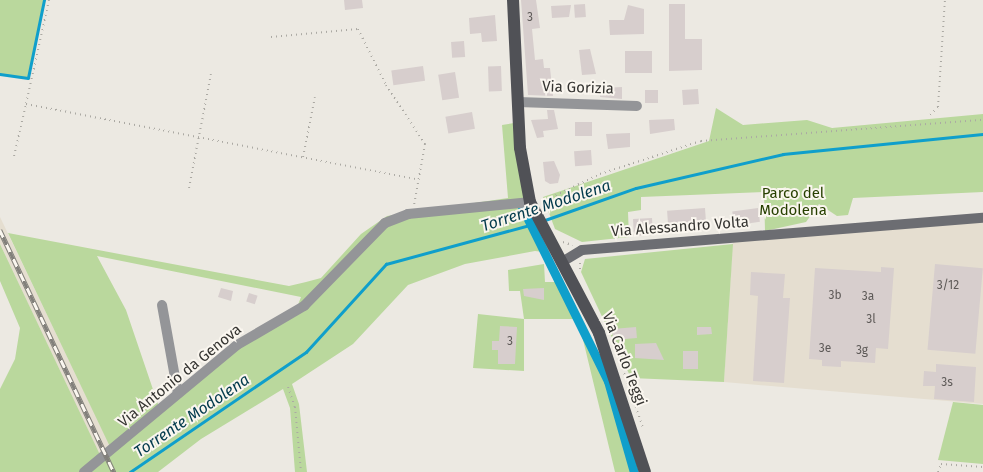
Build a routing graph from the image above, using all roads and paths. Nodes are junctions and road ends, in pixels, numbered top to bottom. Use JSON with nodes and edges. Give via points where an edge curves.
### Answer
{"nodes":[{"id":1,"x":50,"y":0,"type":"edge"},
{"id":2,"x":513,"y":0,"type":"edge"},
{"id":3,"x":945,"y":0,"type":"edge"},
{"id":4,"x":271,"y":37,"type":"dead end"},
{"id":5,"x":211,"y":74,"type":"dead end"},
{"id":6,"x":315,"y":97,"type":"dead end"},
{"id":7,"x":518,"y":102,"type":"junction"},
{"id":8,"x":26,"y":104,"type":"junction"},
{"id":9,"x":637,"y":106,"type":"dead end"},
{"id":10,"x":930,"y":115,"type":"dead end"},
{"id":11,"x":983,"y":120,"type":"edge"},
{"id":12,"x":199,"y":137,"type":"junction"},
{"id":13,"x":14,"y":156,"type":"dead end"},
{"id":14,"x":303,"y":157,"type":"junction"},
{"id":15,"x":419,"y":180,"type":"junction"},
{"id":16,"x":189,"y":188,"type":"dead end"},
{"id":17,"x":533,"y":205,"type":"junction"},
{"id":18,"x":415,"y":210,"type":"dead end"},
{"id":19,"x":983,"y":218,"type":"edge"},
{"id":20,"x":557,"y":237,"type":"dead end"},
{"id":21,"x":578,"y":253,"type":"junction"},
{"id":22,"x":562,"y":262,"type":"junction"},
{"id":23,"x":162,"y":305,"type":"dead end"},
{"id":24,"x":288,"y":387,"type":"dead end"},
{"id":25,"x":178,"y":394,"type":"junction"},
{"id":26,"x":983,"y":467,"type":"edge"},
{"id":27,"x":84,"y":472,"type":"edge"},
{"id":28,"x":302,"y":472,"type":"edge"},
{"id":29,"x":645,"y":472,"type":"edge"},
{"id":30,"x":938,"y":472,"type":"edge"}],
"edges":[{"from":1,"to":8,"type":"path"},
{"from":2,"to":7,"type":"main road"},
{"from":3,"to":10,"type":"path","via":[[938,107]]},
{"from":4,"to":15,"type":"path","via":[[358,29],[386,84],[426,144]]},
{"from":5,"to":12,"type":"path"},
{"from":6,"to":14,"type":"path"},
{"from":7,"to":9,"type":"street","name":"Via Gorizia"},
{"from":7,"to":17,"type":"main road","via":[[520,148]]},
{"from":8,"to":12,"type":"path"},
{"from":8,"to":13,"type":"path"},
{"from":11,"to":17,"type":"path","via":[[701,141],[600,174]]},
{"from":12,"to":14,"type":"path"},
{"from":12,"to":16,"type":"path"},
{"from":14,"to":15,"type":"path"},
{"from":15,"to":18,"type":"path"},
{"from":17,"to":22,"type":"main road"},
{"from":17,"to":25,"type":"street","name":"Via Antonio da Genova","via":[[408,214],[385,223],[304,306],[237,345]]},
{"from":19,"to":21,"type":"street","name":"Via Alessandro Volta"},
{"from":20,"to":21,"type":"path","via":[[573,245]]},
{"from":21,"to":22,"type":"street","name":"Via Alessandro Volta"},
{"from":22,"to":29,"type":"main road","name":"Via Carlo Teggi","via":[[614,371]]},
{"from":23,"to":25,"type":"street"},
{"from":24,"to":28,"type":"path","via":[[295,407]]},
{"from":25,"to":27,"type":"street","name":"Via Antonio da Genova"},
{"from":26,"to":30,"type":"path","via":[[940,464]]}]}
